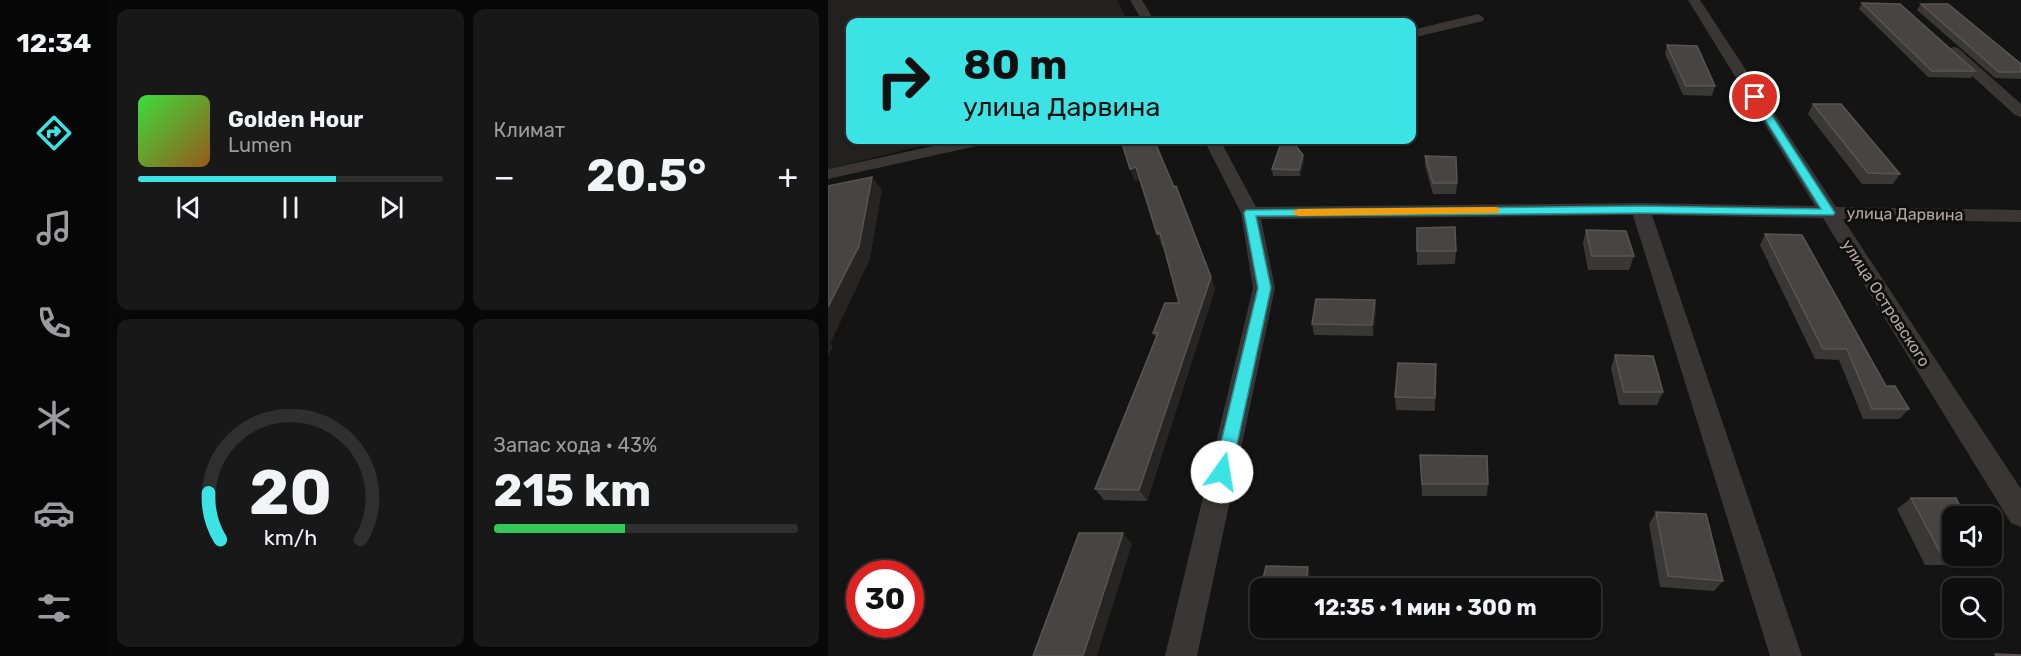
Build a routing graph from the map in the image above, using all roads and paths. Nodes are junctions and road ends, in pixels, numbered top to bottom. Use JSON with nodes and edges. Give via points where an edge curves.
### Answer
{"nodes":[{"id":1,"x":1136,"y":0,"type":"edge"},
{"id":2,"x":1694,"y":0,"type":"edge"},
{"id":3,"x":1147,"y":18,"type":"edge"},
{"id":4,"x":1478,"y":18,"type":"dead end"},
{"id":5,"x":1416,"y":33,"type":"edge"},
{"id":6,"x":1946,"y":45,"type":"edge"},
{"id":7,"x":2021,"y":112,"type":"edge"},
{"id":8,"x":963,"y":144,"type":"edge"},
{"id":9,"x":1214,"y":144,"type":"edge"},
{"id":10,"x":828,"y":174,"type":"edge"},
{"id":11,"x":1641,"y":209,"type":"junction"},
{"id":12,"x":1250,"y":213,"type":"junction"},
{"id":13,"x":1829,"y":213,"type":"junction"},
{"id":14,"x":2021,"y":216,"type":"edge"},
{"id":15,"x":2021,"y":514,"type":"edge"},
{"id":16,"x":1181,"y":656,"type":"edge"},
{"id":17,"x":1786,"y":656,"type":"edge"}],
"edges":[{"from":1,"to":3,"type":"street"},
{"from":2,"to":13,"type":"street","name":"улица Островского"},
{"from":4,"to":5,"type":"street"},
{"from":6,"to":7,"type":"street"},
{"from":8,"to":10,"type":"street"},
{"from":9,"to":12,"type":"street"},
{"from":11,"to":12,"type":"street","name":"улица Дарвина"},
{"from":11,"to":13,"type":"street","name":"улица Дарвина"},
{"from":11,"to":17,"type":"street"},
{"from":12,"to":16,"type":"street","via":[[1264,288]]},
{"from":13,"to":14,"type":"street","name":"улица Дарвина"},
{"from":13,"to":15,"type":"street","name":"улица Островского"}]}
